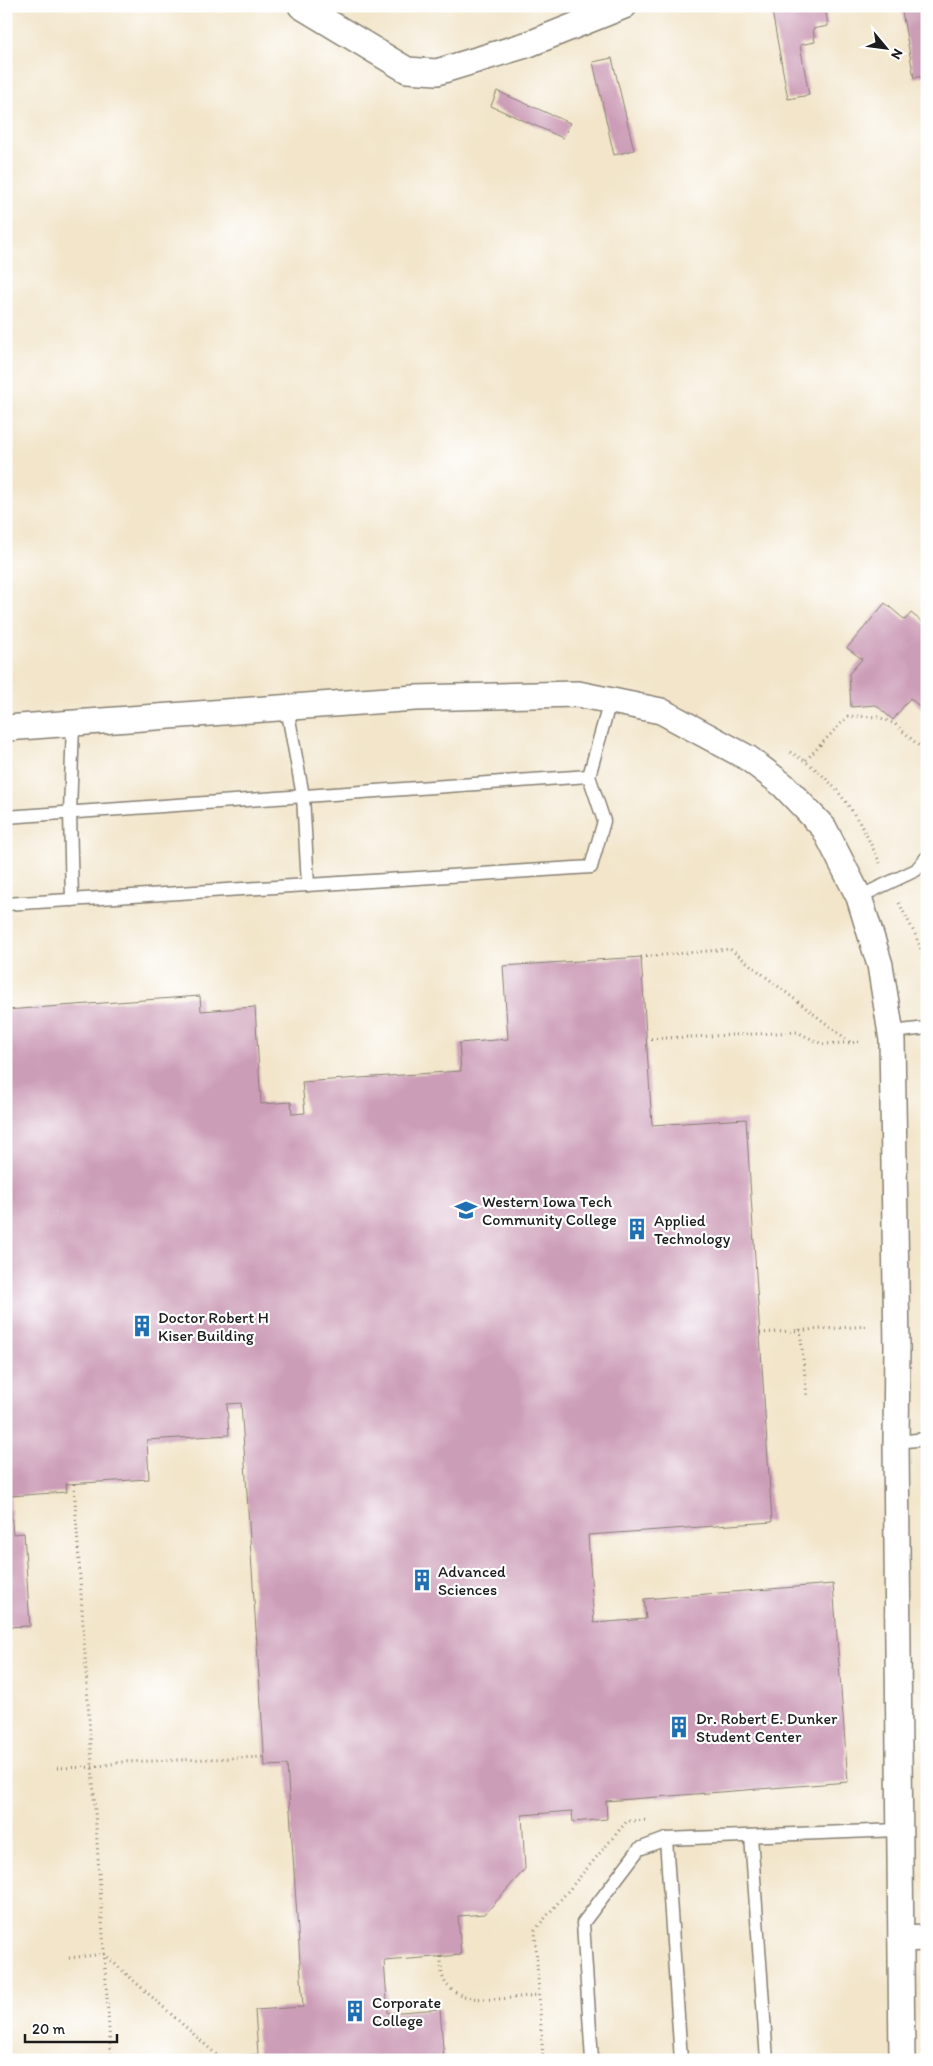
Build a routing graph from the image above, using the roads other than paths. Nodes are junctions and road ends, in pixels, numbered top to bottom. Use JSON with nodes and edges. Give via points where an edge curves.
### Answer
{"nodes":[{"id":1,"x":301,"y":6,"type":"edge"},
{"id":2,"x":624,"y":6,"type":"edge"},
{"id":3,"x":610,"y":701,"type":"junction"},
{"id":4,"x":287,"y":708,"type":"junction"},
{"id":5,"x":73,"y":724,"type":"junction"},
{"id":6,"x":6,"y":728,"type":"edge"},
{"id":7,"x":589,"y":776,"type":"junction"},
{"id":8,"x":303,"y":796,"type":"junction"},
{"id":9,"x":70,"y":813,"type":"junction"},
{"id":10,"x":6,"y":817,"type":"edge"},
{"id":11,"x":927,"y":857,"type":"edge"},
{"id":12,"x":308,"y":885,"type":"junction"},
{"id":13,"x":859,"y":897,"type":"junction"},
{"id":14,"x":72,"y":900,"type":"junction"},
{"id":15,"x":6,"y":904,"type":"edge"},
{"id":16,"x":927,"y":1028,"type":"edge"},
{"id":17,"x":892,"y":1036,"type":"junction"},
{"id":18,"x":927,"y":1440,"type":"edge"},
{"id":19,"x":896,"y":1442,"type":"junction"},
{"id":20,"x":899,"y":1830,"type":"junction"},
{"id":21,"x":751,"y":1836,"type":"junction"},
{"id":22,"x":666,"y":1839,"type":"junction"},
{"id":23,"x":927,"y":1938,"type":"edge"},
{"id":24,"x":901,"y":1939,"type":"junction"},
{"id":25,"x":592,"y":2060,"type":"edge"},
{"id":26,"x":681,"y":2060,"type":"edge"},
{"id":27,"x":767,"y":2060,"type":"edge"},
{"id":28,"x":902,"y":2060,"type":"edge"}],
"edges":[{"from":1,"to":2,"type":"street","via":[[407,70],[437,72],[529,44]]},
{"from":3,"to":4,"type":"street","via":[[578,694],[415,698]]},
{"from":3,"to":7,"type":"lane"},
{"from":3,"to":13,"type":"street","via":[[660,711],[755,763],[824,828]]},
{"from":4,"to":5,"type":"street"},
{"from":4,"to":8,"type":"lane"},
{"from":5,"to":6,"type":"street"},
{"from":5,"to":9,"type":"lane"},
{"from":7,"to":8,"type":"lane"},
{"from":7,"to":12,"type":"lane","via":[[604,820],[591,867]]},
{"from":8,"to":9,"type":"lane"},
{"from":8,"to":12,"type":"lane"},
{"from":9,"to":10,"type":"lane"},
{"from":9,"to":14,"type":"lane"},
{"from":11,"to":13,"type":"lane","via":[[916,870]]},
{"from":12,"to":14,"type":"lane"},
{"from":13,"to":17,"type":"street","via":[[880,966]]},
{"from":14,"to":15,"type":"lane"},
{"from":16,"to":17,"type":"lane"},
{"from":17,"to":19,"type":"street"},
{"from":18,"to":19,"type":"lane"},
{"from":19,"to":20,"type":"street"},
{"from":20,"to":21,"type":"lane"},
{"from":20,"to":24,"type":"street"},
{"from":21,"to":22,"type":"lane"},
{"from":21,"to":27,"type":"lane"},
{"from":22,"to":25,"type":"lane","via":[[639,1849],[583,1923]]},
{"from":22,"to":26,"type":"lane"},
{"from":23,"to":24,"type":"street"},
{"from":24,"to":28,"type":"street"}]}
